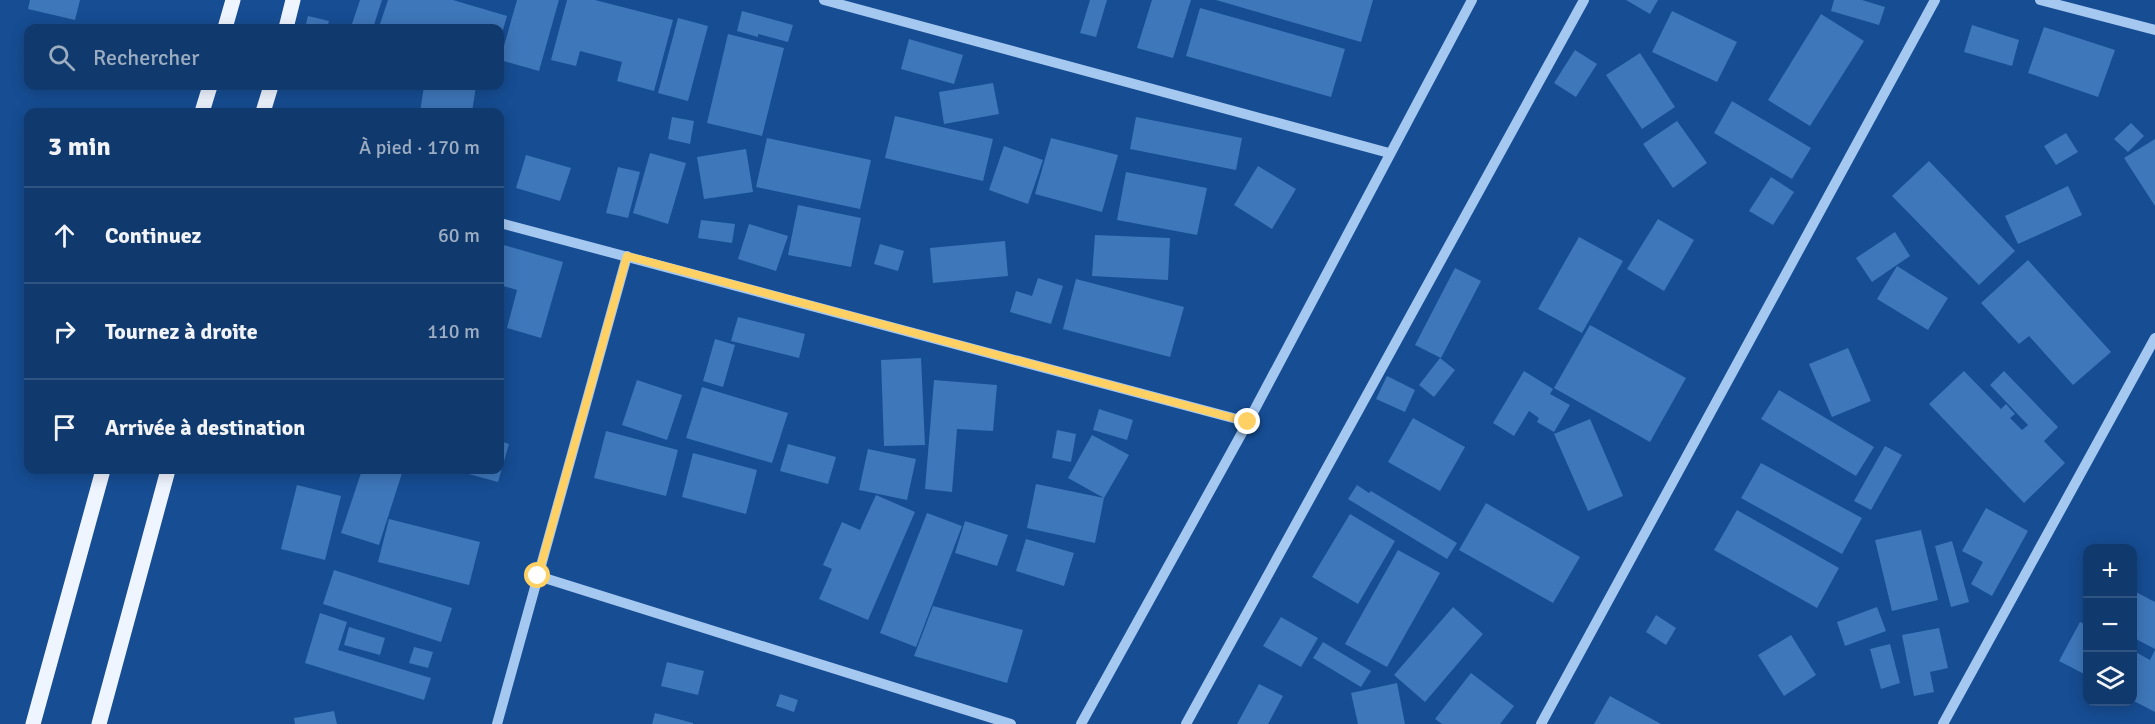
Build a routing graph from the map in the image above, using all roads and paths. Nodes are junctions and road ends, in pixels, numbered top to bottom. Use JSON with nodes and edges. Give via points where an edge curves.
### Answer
{"nodes":[{"id":1,"x":233,"y":0,"type":"edge"},
{"id":2,"x":293,"y":0,"type":"edge"},
{"id":3,"x":824,"y":0,"type":"edge"},
{"id":4,"x":1472,"y":0,"type":"edge"},
{"id":5,"x":1584,"y":0,"type":"edge"},
{"id":6,"x":1935,"y":0,"type":"edge"},
{"id":7,"x":2040,"y":0,"type":"edge"},
{"id":8,"x":226,"y":24,"type":"edge"},
{"id":9,"x":287,"y":24,"type":"edge"},
{"id":10,"x":2155,"y":30,"type":"edge"},
{"id":11,"x":209,"y":90,"type":"edge"},
{"id":12,"x":270,"y":90,"type":"edge"},
{"id":13,"x":203,"y":108,"type":"edge"},
{"id":14,"x":264,"y":108,"type":"edge"},
{"id":15,"x":1389,"y":153,"type":"junction"},
{"id":16,"x":504,"y":223,"type":"edge"},
{"id":17,"x":627,"y":256,"type":"junction"},
{"id":18,"x":2155,"y":338,"type":"edge"},
{"id":19,"x":1248,"y":422,"type":"junction"},
{"id":20,"x":102,"y":474,"type":"edge"},
{"id":21,"x":167,"y":474,"type":"edge"},
{"id":22,"x":538,"y":576,"type":"junction"},
{"id":23,"x":33,"y":724,"type":"edge"},
{"id":24,"x":99,"y":724,"type":"edge"},
{"id":25,"x":497,"y":724,"type":"edge"},
{"id":26,"x":1011,"y":724,"type":"edge"},
{"id":27,"x":1081,"y":724,"type":"edge"},
{"id":28,"x":1186,"y":724,"type":"edge"},
{"id":29,"x":1541,"y":724,"type":"edge"},
{"id":30,"x":1943,"y":724,"type":"edge"}],
"edges":[{"from":1,"to":8,"type":"main road"},
{"from":2,"to":9,"type":"main road"},
{"from":3,"to":15,"type":"street"},
{"from":4,"to":15,"type":"street"},
{"from":5,"to":28,"type":"street"},
{"from":6,"to":29,"type":"street"},
{"from":7,"to":10,"type":"street"},
{"from":11,"to":13,"type":"main road"},
{"from":12,"to":14,"type":"main road"},
{"from":15,"to":19,"type":"street"},
{"from":16,"to":17,"type":"street"},
{"from":17,"to":19,"type":"street"},
{"from":17,"to":22,"type":"street"},
{"from":18,"to":30,"type":"street"},
{"from":19,"to":27,"type":"street"},
{"from":20,"to":23,"type":"main road"},
{"from":21,"to":24,"type":"main road"},
{"from":22,"to":25,"type":"street"},
{"from":22,"to":26,"type":"street"}]}
